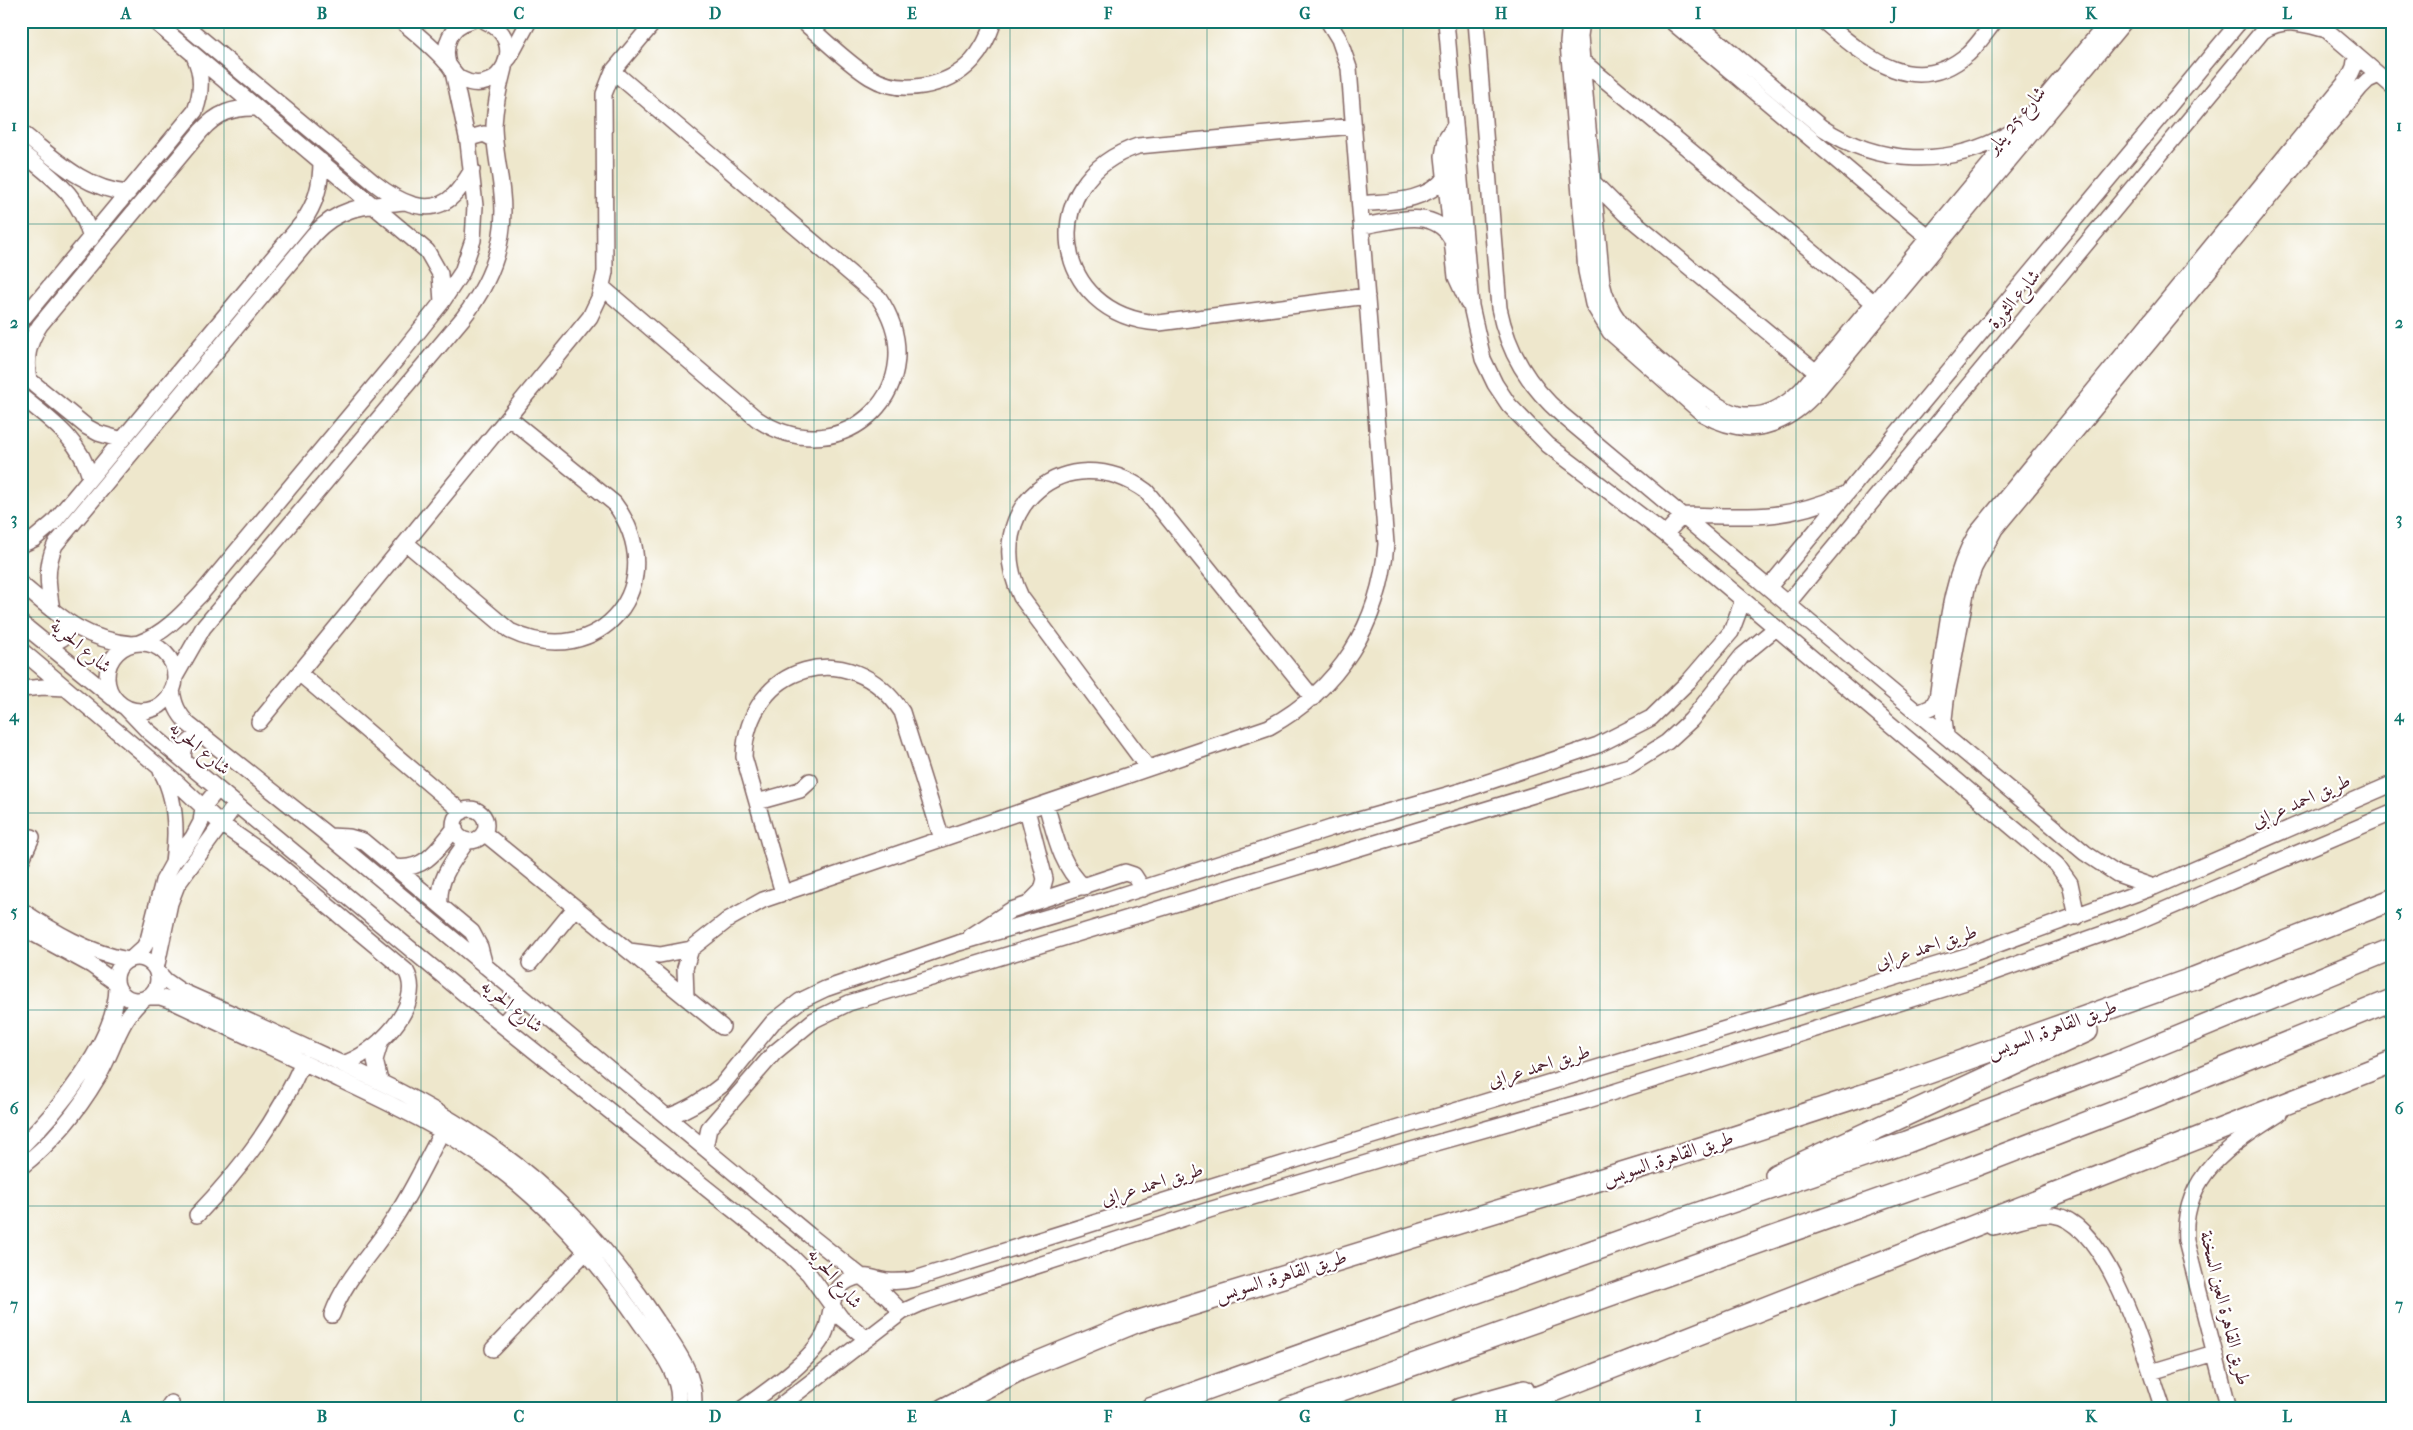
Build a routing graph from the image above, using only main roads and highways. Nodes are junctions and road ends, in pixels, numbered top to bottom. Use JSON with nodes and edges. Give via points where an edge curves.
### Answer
{"nodes":[{"id":1,"x":2392,"y":900,"type":"edge"},
{"id":2,"x":2392,"y":949,"type":"edge"},
{"id":3,"x":2194,"y":978,"type":"junction"},
{"id":4,"x":2392,"y":1000,"type":"edge"},
{"id":5,"x":2392,"y":1062,"type":"edge"},
{"id":6,"x":1696,"y":1214,"type":"junction"},
{"id":7,"x":1610,"y":1368,"type":"junction"},
{"id":8,"x":944,"y":1409,"type":"edge"},
{"id":9,"x":1150,"y":1409,"type":"edge"},
{"id":10,"x":1288,"y":1409,"type":"edge"},
{"id":11,"x":1460,"y":1409,"type":"edge"},
{"id":12,"x":1507,"y":1409,"type":"edge"}],
"edges":[{"from":1,"to":3,"type":"highway","name":"طريق القاهرة, السويس"},
{"from":2,"to":6,"type":"highway","via":[[2116,1063],[1907,1142]]},
{"from":3,"to":6,"type":"highway"},
{"from":3,"to":8,"type":"highway","name":"طريق القاهرة, السويس","via":[[1900,1082],[1664,1160],[1159,1313],[1057,1352]]},
{"from":4,"to":10,"type":"highway","via":[[1969,1168]]},
{"from":5,"to":7,"type":"highway"},
{"from":6,"to":9,"type":"highway"},
{"from":7,"to":11,"type":"highway"},
{"from":7,"to":12,"type":"highway"}]}
